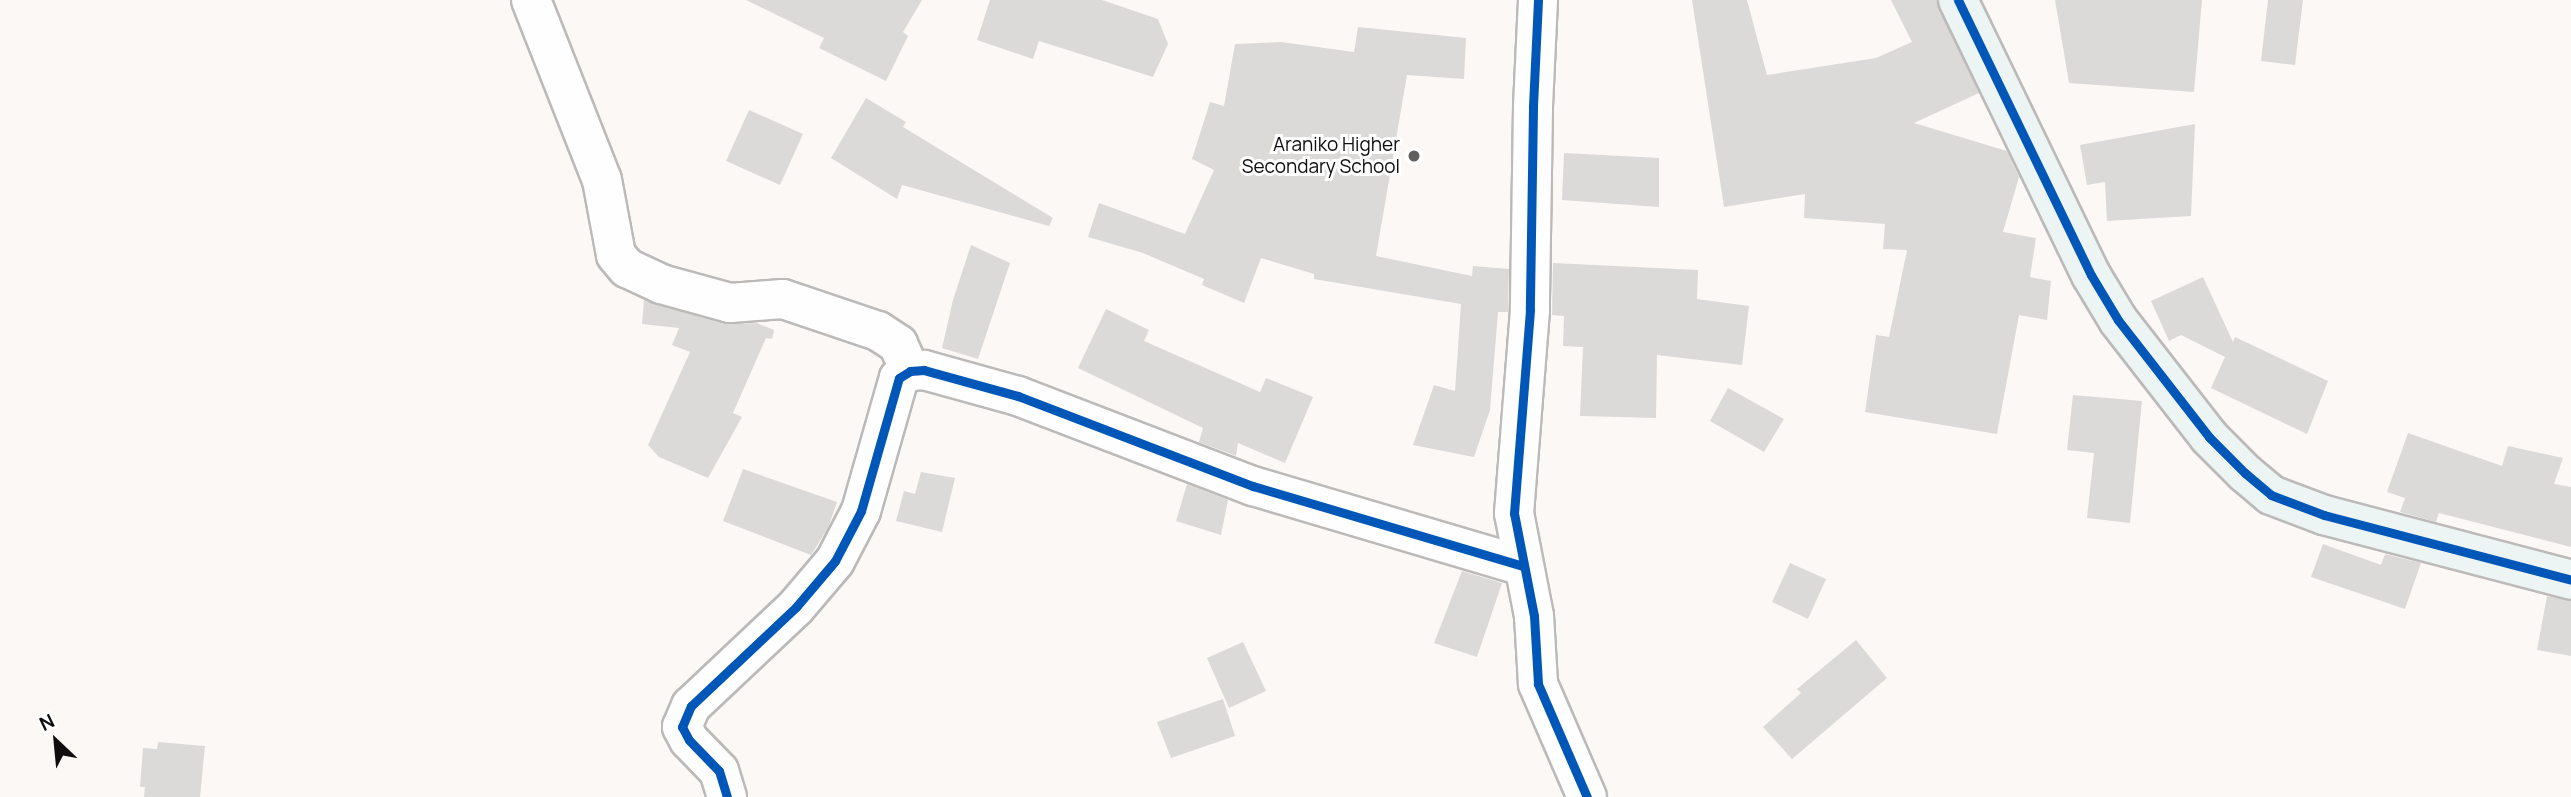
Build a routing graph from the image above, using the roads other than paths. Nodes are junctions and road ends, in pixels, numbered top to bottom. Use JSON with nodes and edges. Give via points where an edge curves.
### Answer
{"nodes":[{"id":1,"x":531,"y":0,"type":"edge"},
{"id":2,"x":1541,"y":0,"type":"edge"},
{"id":3,"x":1958,"y":0,"type":"edge"},
{"id":4,"x":910,"y":371,"type":"junction"},
{"id":5,"x":1523,"y":566,"type":"junction"},
{"id":6,"x":2571,"y":580,"type":"edge"},
{"id":7,"x":727,"y":797,"type":"edge"},
{"id":8,"x":1587,"y":797,"type":"edge"}],
"edges":[{"from":1,"to":4,"type":"street","via":[[602,180],[616,255],[627,268],[660,284],[730,303],[783,299],[878,331],[898,344]]},
{"from":2,"to":5,"type":"street","via":[[1532,108],[1530,310],[1514,513]]},
{"from":3,"to":6,"type":"street","via":[[2111,309],[2208,437],[2245,473],[2271,495],[2324,515]]},
{"from":4,"to":5,"type":"street","via":[[924,370],[1018,396],[1253,486]]},
{"from":4,"to":7,"type":"street","via":[[899,378],[861,511],[835,561],[796,607],[691,706],[682,727],[719,771]]},
{"from":5,"to":8,"type":"street","via":[[1534,616],[1538,684]]}]}
